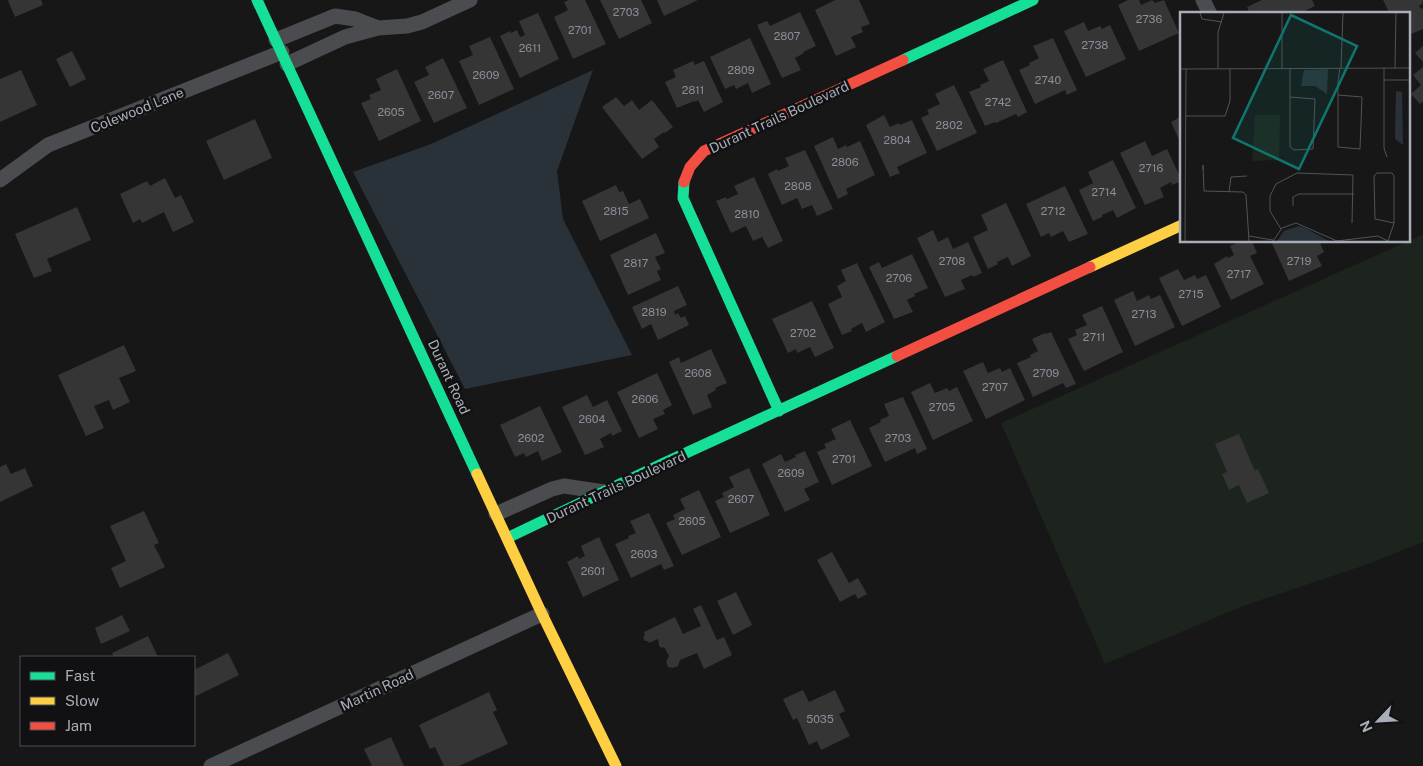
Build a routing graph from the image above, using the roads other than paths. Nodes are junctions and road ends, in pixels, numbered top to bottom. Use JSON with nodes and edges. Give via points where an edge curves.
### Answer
{"nodes":[{"id":1,"x":257,"y":0,"type":"edge"},
{"id":2,"x":470,"y":0,"type":"edge"},
{"id":3,"x":1034,"y":0,"type":"edge"},
{"id":4,"x":1203,"y":0,"type":"edge"},
{"id":5,"x":1209,"y":12,"type":"edge"},
{"id":6,"x":378,"y":28,"type":"junction"},
{"id":7,"x":281,"y":52,"type":"junction"},
{"id":8,"x":0,"y":180,"type":"edge"},
{"id":9,"x":1180,"y":227,"type":"edge"},
{"id":10,"x":779,"y":411,"type":"junction"},
{"id":11,"x":604,"y":492,"type":"junction"},
{"id":12,"x":496,"y":514,"type":"junction"},
{"id":13,"x":507,"y":538,"type":"junction"},
{"id":14,"x":542,"y":614,"type":"junction"},
{"id":15,"x":211,"y":766,"type":"edge"},
{"id":16,"x":616,"y":766,"type":"edge"}],
"edges":[{"from":1,"to":7,"type":"street","name":"Durant Road"},
{"from":2,"to":6,"type":"street","name":"Colewood Lane","via":[[422,22]]},
{"from":3,"to":10,"type":"street","name":"Durant Trails Boulevard","via":[[704,151],[689,166],[682,183],[683,198]]},
{"from":4,"to":5,"type":"street"},
{"from":6,"to":7,"type":"street","name":"Colewood Lane"},
{"from":6,"to":7,"type":"street","name":"Colewood Lane","via":[[335,16]]},
{"from":7,"to":8,"type":"street","name":"Colewood Lane","via":[[48,145]]},
{"from":7,"to":12,"type":"street","name":"Durant Road"},
{"from":9,"to":10,"type":"street","name":"Durant Trails Boulevard"},
{"from":10,"to":11,"type":"street","name":"Durant Trails Boulevard"},
{"from":11,"to":12,"type":"street","via":[[564,486],[552,488]]},
{"from":11,"to":13,"type":"street","name":"Durant Trails Boulevard"},
{"from":12,"to":13,"type":"street","name":"Durant Road"},
{"from":13,"to":14,"type":"street","name":"Durant Road"},
{"from":14,"to":15,"type":"street","name":"Martin Road"},
{"from":14,"to":16,"type":"street","name":"Durant Road"}]}
